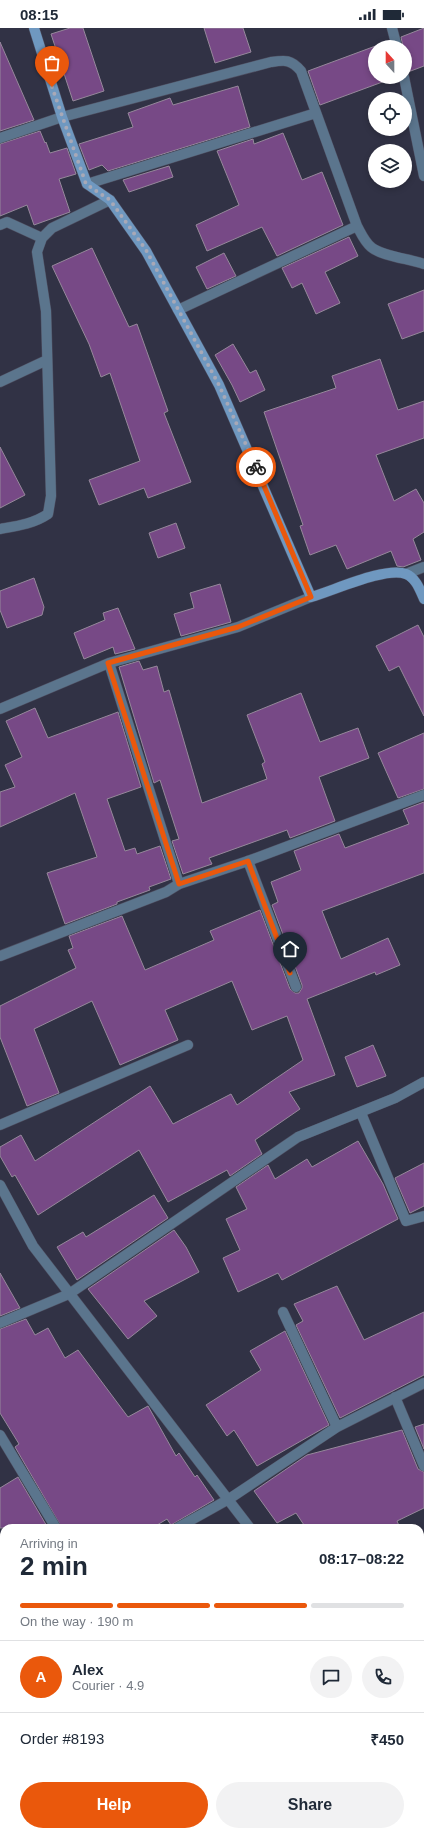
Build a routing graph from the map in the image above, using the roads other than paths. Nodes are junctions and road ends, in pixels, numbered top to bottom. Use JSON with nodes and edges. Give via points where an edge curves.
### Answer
{"nodes":[{"id":1,"x":34,"y":28,"type":"edge"},
{"id":2,"x":392,"y":28,"type":"edge"},
{"id":3,"x":395,"y":40,"type":"edge"},
{"id":4,"x":406,"y":84,"type":"edge"},
{"id":5,"x":316,"y":113,"type":"junction"},
{"id":6,"x":62,"y":117,"type":"junction"},
{"id":7,"x":0,"y":138,"type":"edge"},
{"id":8,"x":424,"y":176,"type":"edge"},
{"id":9,"x":86,"y":184,"type":"junction"},
{"id":10,"x":110,"y":200,"type":"junction"},
{"id":11,"x":0,"y":225,"type":"edge"},
{"id":12,"x":357,"y":226,"type":"junction"},
{"id":13,"x":42,"y":238,"type":"junction"},
{"id":14,"x":424,"y":264,"type":"edge"},
{"id":15,"x":178,"y":310,"type":"junction"},
{"id":16,"x":47,"y":360,"type":"junction"},
{"id":17,"x":0,"y":382,"type":"edge"},
{"id":18,"x":0,"y":529,"type":"edge"},
{"id":19,"x":424,"y":567,"type":"edge"},
{"id":20,"x":406,"y":574,"type":"junction"},
{"id":21,"x":311,"y":597,"type":"junction"},
{"id":22,"x":424,"y":599,"type":"edge"},
{"id":23,"x":108,"y":663,"type":"junction"},
{"id":24,"x":0,"y":709,"type":"edge"},
{"id":25,"x":424,"y":795,"type":"edge"},
{"id":26,"x":248,"y":861,"type":"junction"},
{"id":27,"x":179,"y":884,"type":"junction"},
{"id":28,"x":0,"y":956,"type":"edge"},
{"id":29,"x":296,"y":987,"type":"dead end"},
{"id":30,"x":188,"y":1045,"type":"dead end"},
{"id":31,"x":424,"y":1082,"type":"edge"},
{"id":32,"x":361,"y":1114,"type":"junction"},
{"id":33,"x":0,"y":1125,"type":"edge"},
{"id":34,"x":0,"y":1185,"type":"edge"},
{"id":35,"x":424,"y":1216,"type":"edge"},
{"id":36,"x":69,"y":1294,"type":"junction"},
{"id":37,"x":283,"y":1312,"type":"dead end"},
{"id":38,"x":0,"y":1323,"type":"edge"},
{"id":39,"x":424,"y":1383,"type":"edge"},
{"id":40,"x":394,"y":1397,"type":"junction"},
{"id":41,"x":337,"y":1427,"type":"junction"},
{"id":42,"x":0,"y":1435,"type":"edge"},
{"id":43,"x":424,"y":1466,"type":"edge"},
{"id":44,"x":229,"y":1499,"type":"junction"},
{"id":45,"x":54,"y":1524,"type":"edge"},
{"id":46,"x":184,"y":1524,"type":"edge"},
{"id":47,"x":247,"y":1524,"type":"edge"}],
"edges":[{"from":1,"to":6,"type":"main road"},
{"from":2,"to":3,"type":"street"},
{"from":4,"to":8,"type":"street"},
{"from":5,"to":6,"type":"street","via":[[301,71],[294,63],[283,61]]},
{"from":5,"to":9,"type":"street"},
{"from":5,"to":12,"type":"street"},
{"from":6,"to":7,"type":"street"},
{"from":6,"to":9,"type":"main road"},
{"from":9,"to":10,"type":"main road"},
{"from":10,"to":13,"type":"street","via":[[52,228]]},
{"from":10,"to":15,"type":"main road","via":[[146,250]]},
{"from":11,"to":13,"type":"street","via":[[7,222]]},
{"from":12,"to":14,"type":"street","via":[[370,246],[380,252]]},
{"from":12,"to":15,"type":"street"},
{"from":13,"to":16,"type":"street","via":[[36,252],[46,311]]},
{"from":15,"to":21,"type":"main road","via":[[219,385]]},
{"from":16,"to":17,"type":"street"},
{"from":16,"to":18,"type":"street","via":[[51,496],[48,514],[28,524]]},
{"from":19,"to":20,"type":"street"},
{"from":20,"to":21,"type":"main road","via":[[381,574]]},
{"from":20,"to":22,"type":"main road","via":[[414,580]]},
{"from":21,"to":23,"type":"street","via":[[238,627]]},
{"from":23,"to":24,"type":"street"},
{"from":23,"to":27,"type":"street"},
{"from":25,"to":26,"type":"street"},
{"from":26,"to":27,"type":"street"},
{"from":26,"to":29,"type":"street"},
{"from":27,"to":28,"type":"street","via":[[166,892]]},
{"from":30,"to":33,"type":"street"},
{"from":31,"to":32,"type":"street"},
{"from":32,"to":35,"type":"street","via":[[406,1221]]},
{"from":32,"to":36,"type":"street","via":[[298,1138]]},
{"from":34,"to":36,"type":"street","via":[[33,1246]]},
{"from":36,"to":38,"type":"street"},
{"from":36,"to":44,"type":"street"},
{"from":37,"to":41,"type":"street"},
{"from":39,"to":40,"type":"street"},
{"from":40,"to":41,"type":"street"},
{"from":40,"to":43,"type":"street"},
{"from":41,"to":44,"type":"street"},
{"from":42,"to":45,"type":"street"},
{"from":44,"to":46,"type":"street"},
{"from":44,"to":47,"type":"street"}]}
